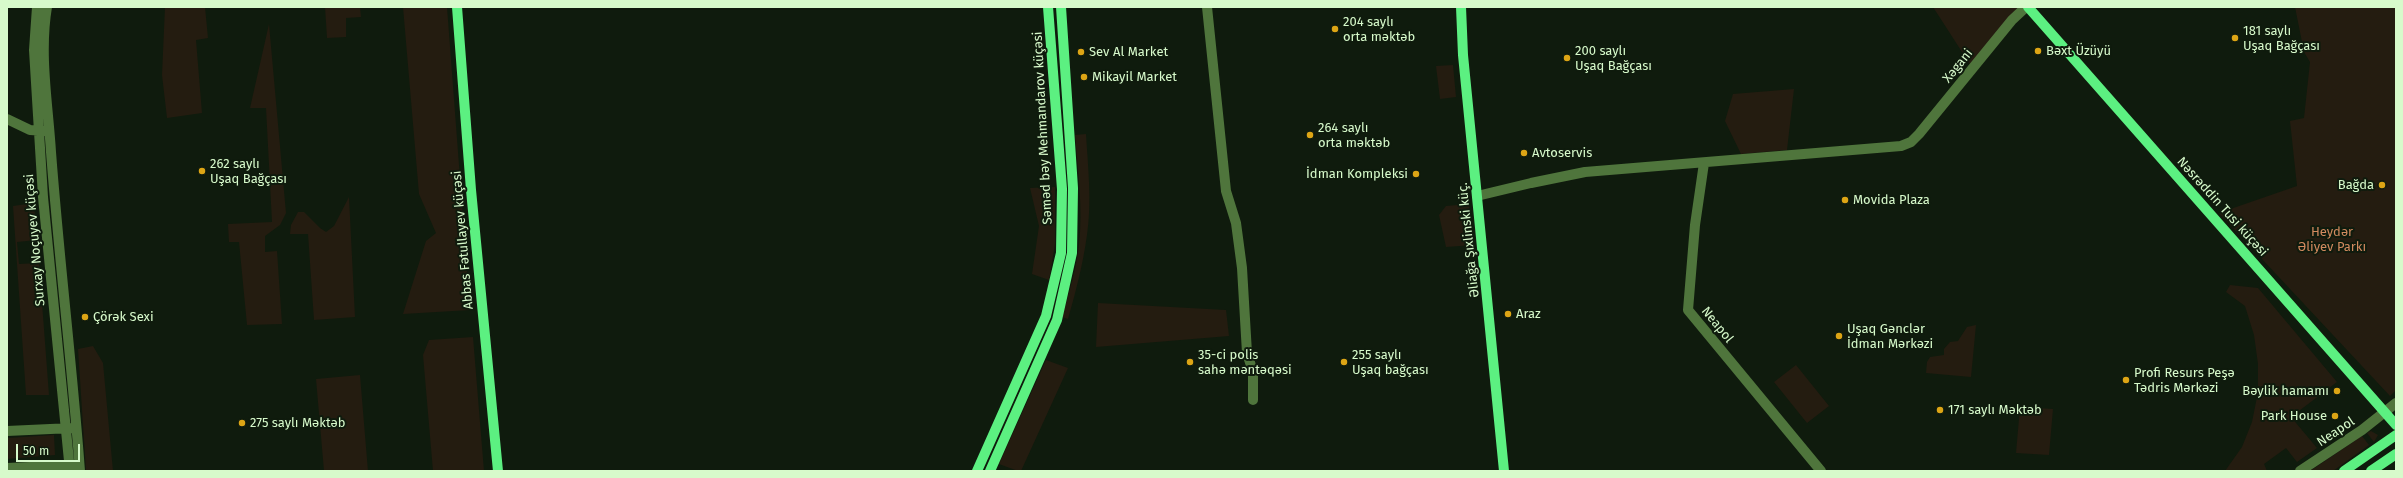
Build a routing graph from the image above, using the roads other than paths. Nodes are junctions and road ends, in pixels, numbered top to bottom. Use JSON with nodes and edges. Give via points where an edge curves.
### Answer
{"nodes":[{"id":1,"x":37,"y":7,"type":"edge"},
{"id":2,"x":47,"y":7,"type":"edge"},
{"id":3,"x":457,"y":7,"type":"edge"},
{"id":4,"x":1048,"y":7,"type":"edge"},
{"id":5,"x":1060,"y":7,"type":"edge"},
{"id":6,"x":1207,"y":7,"type":"edge"},
{"id":7,"x":1461,"y":7,"type":"edge"},
{"id":8,"x":2027,"y":7,"type":"edge"},
{"id":9,"x":7,"y":119,"type":"edge"},
{"id":10,"x":39,"y":131,"type":"junction"},
{"id":11,"x":50,"y":131,"type":"junction"},
{"id":12,"x":1704,"y":163,"type":"junction"},
{"id":13,"x":1477,"y":196,"type":"junction"},
{"id":14,"x":1253,"y":400,"type":"dead end"},
{"id":15,"x":2396,"y":403,"type":"edge"},
{"id":16,"x":2387,"y":413,"type":"junction"},
{"id":17,"x":2396,"y":425,"type":"edge"},
{"id":18,"x":71,"y":428,"type":"junction"},
{"id":19,"x":7,"y":431,"type":"edge"},
{"id":20,"x":2396,"y":435,"type":"edge"},
{"id":21,"x":2396,"y":454,"type":"edge"},
{"id":22,"x":7,"y":468,"type":"edge"},
{"id":23,"x":75,"y":468,"type":"edge"},
{"id":24,"x":498,"y":471,"type":"edge"},
{"id":25,"x":977,"y":471,"type":"edge"},
{"id":26,"x":990,"y":471,"type":"edge"},
{"id":27,"x":1504,"y":471,"type":"edge"},
{"id":28,"x":1821,"y":471,"type":"edge"},
{"id":29,"x":2300,"y":471,"type":"edge"},
{"id":30,"x":2344,"y":471,"type":"edge"},
{"id":31,"x":2371,"y":471,"type":"edge"}],
"edges":[{"from":1,"to":10,"type":"street","name":"Surxay Noçuyev küçəsi","via":[[34,50]]},
{"from":2,"to":11,"type":"street","name":"Surxay Noçuyev küçəsi","via":[[44,49]]},
{"from":3,"to":24,"type":"main road","name":"Abbas Fətullayev küçəsi","via":[[473,213]]},
{"from":4,"to":25,"type":"main road","name":"Səməd bəy Mehmandarov küçəsi","via":[[1062,189],[1061,253],[1046,316]]},
{"from":5,"to":26,"type":"main road","name":"Səməd bəy Mehmandarov küçəsi","via":[[1073,188],[1072,253],[1057,320]]},
{"from":6,"to":14,"type":"street","via":[[1226,191],[1236,223],[1242,268],[1247,353],[1253,372]]},
{"from":7,"to":13,"type":"main road","name":"Əliağa Şıxlinski küç."},
{"from":8,"to":12,"type":"street","name":"Xəgani","via":[[2012,20],[1911,142],[1885,148]]},
{"from":8,"to":16,"type":"main road","name":"Nəsrəddin Tusi küçəsi"},
{"from":9,"to":10,"type":"street"},
{"from":10,"to":11,"type":"street"},
{"from":10,"to":18,"type":"street","name":"Surxay Noçuyev küçəsi","via":[[49,261]]},
{"from":11,"to":18,"type":"street","name":"Surxay Noçuyev küçəsi"},
{"from":12,"to":13,"type":"street","via":[[1570,175]]},
{"from":12,"to":28,"type":"street","name":"Neapol","via":[[1695,225],[1688,310]]},
{"from":13,"to":27,"type":"main road","name":"Əliağa Şıxlinski küç."},
{"from":15,"to":16,"type":"street","name":"Neapol"},
{"from":16,"to":17,"type":"main road","name":"Nəsrəddin Tusi küçəsi"},
{"from":16,"to":29,"type":"street","name":"Neapol"},
{"from":18,"to":19,"type":"street"},
{"from":18,"to":23,"type":"street","name":"Surxay Noçuyev küçəsi"},
{"from":20,"to":30,"type":"main road"},
{"from":21,"to":31,"type":"main road"},
{"from":22,"to":23,"type":"street"}]}
